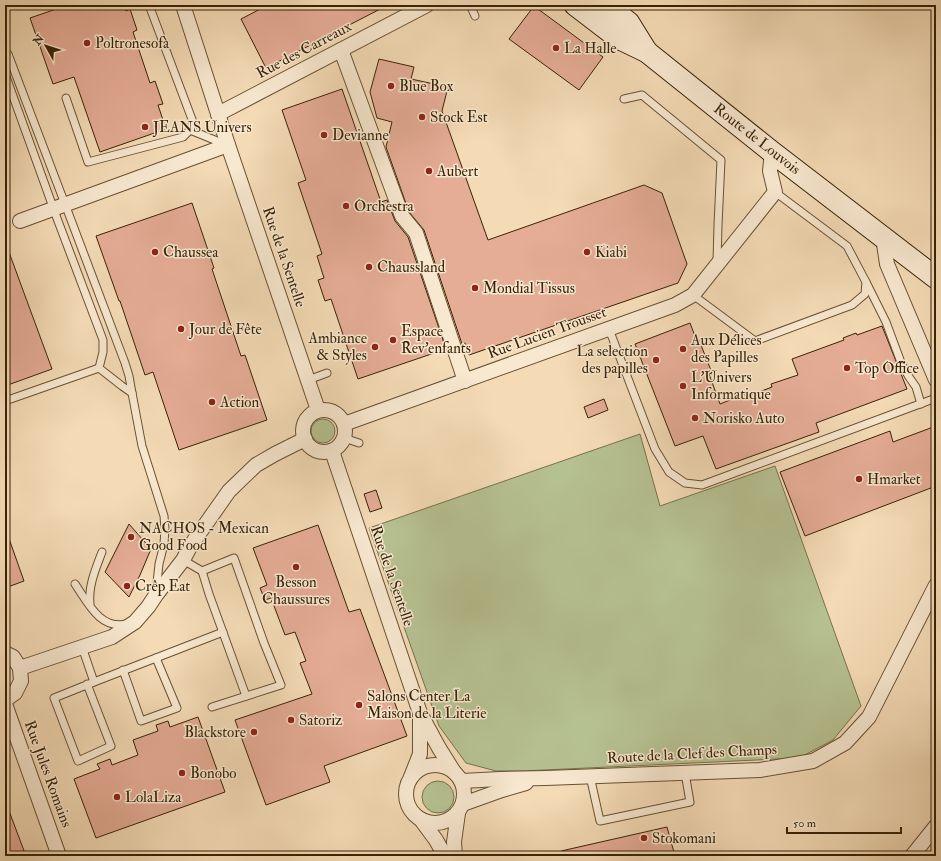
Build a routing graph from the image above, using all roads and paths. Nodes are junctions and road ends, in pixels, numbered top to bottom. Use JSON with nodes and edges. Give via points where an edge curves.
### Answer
{"nodes":[{"id":1,"x":149,"y":5,"type":"edge"},
{"id":2,"x":183,"y":5,"type":"edge"},
{"id":3,"x":427,"y":5,"type":"edge"},
{"id":4,"x":470,"y":5,"type":"edge"},
{"id":5,"x":575,"y":5,"type":"edge"},
{"id":6,"x":607,"y":5,"type":"edge"},
{"id":7,"x":475,"y":16,"type":"dead end"},
{"id":8,"x":5,"y":46,"type":"edge"},
{"id":9,"x":341,"y":50,"type":"junction"},
{"id":10,"x":647,"y":52,"type":"junction"},
{"id":11,"x":6,"y":57,"type":"edge"},
{"id":12,"x":5,"y":74,"type":"edge"},
{"id":13,"x":66,"y":98,"type":"dead end"},
{"id":14,"x":624,"y":100,"type":"dead end"},
{"id":15,"x":218,"y":114,"type":"junction"},
{"id":16,"x":190,"y":130,"type":"junction"},
{"id":17,"x":228,"y":145,"type":"junction"},
{"id":18,"x":772,"y":152,"type":"junction"},
{"id":19,"x":775,"y":192,"type":"junction"},
{"id":20,"x":60,"y":207,"type":"junction"},
{"id":21,"x":20,"y":222,"type":"dead end"},
{"id":22,"x":883,"y":237,"type":"junction"},
{"id":23,"x":717,"y":264,"type":"junction"},
{"id":24,"x":936,"y":278,"type":"edge"},
{"id":25,"x":866,"y":282,"type":"junction"},
{"id":26,"x":693,"y":295,"type":"junction"},
{"id":27,"x":609,"y":329,"type":"junction"},
{"id":28,"x":99,"y":368,"type":"junction"},
{"id":29,"x":327,"y":373,"type":"dead end"},
{"id":30,"x":308,"y":380,"type":"junction"},
{"id":31,"x":936,"y":380,"type":"edge"},
{"id":32,"x":465,"y":381,"type":"junction"},
{"id":33,"x":132,"y":393,"type":"junction"},
{"id":34,"x":936,"y":398,"type":"edge"},
{"id":35,"x":5,"y":401,"type":"edge"},
{"id":36,"x":921,"y":404,"type":"junction"},
{"id":37,"x":318,"y":410,"type":"junction"},
{"id":38,"x":344,"y":424,"type":"junction"},
{"id":39,"x":344,"y":438,"type":"junction"},
{"id":40,"x":305,"y":439,"type":"junction"},
{"id":41,"x":359,"y":444,"type":"dead end"},
{"id":42,"x":332,"y":451,"type":"junction"},
{"id":43,"x":102,"y":552,"type":"dead end"},
{"id":44,"x":182,"y":560,"type":"junction"},
{"id":45,"x":202,"y":571,"type":"junction"},
{"id":46,"x":76,"y":584,"type":"dead end"},
{"id":47,"x":935,"y":591,"type":"edge"},
{"id":48,"x":156,"y":595,"type":"junction"},
{"id":49,"x":90,"y":606,"type":"junction"},
{"id":50,"x":135,"y":622,"type":"junction"},
{"id":51,"x":223,"y":632,"type":"junction"},
{"id":52,"x":82,"y":647,"type":"junction"},
{"id":53,"x":5,"y":653,"type":"edge"},
{"id":54,"x":156,"y":658,"type":"junction"},
{"id":55,"x":20,"y":668,"type":"junction"},
{"id":56,"x":123,"y":670,"type":"junction"},
{"id":57,"x":94,"y":682,"type":"junction"},
{"id":58,"x":87,"y":684,"type":"junction"},
{"id":59,"x":246,"y":696,"type":"junction"},
{"id":60,"x":5,"y":700,"type":"edge"},
{"id":61,"x":5,"y":704,"type":"edge"},
{"id":62,"x":212,"y":707,"type":"dead end"},
{"id":63,"x":420,"y":713,"type":"junction"},
{"id":64,"x":685,"y":772,"type":"junction"},
{"id":65,"x":590,"y":776,"type":"junction"},
{"id":66,"x":458,"y":777,"type":"junction"},
{"id":67,"x":546,"y":778,"type":"junction"},
{"id":68,"x":410,"y":779,"type":"junction"},
{"id":69,"x":460,"y":809,"type":"junction"},
{"id":70,"x":422,"y":821,"type":"junction"},
{"id":71,"x":936,"y":826,"type":"edge"},
{"id":72,"x":59,"y":856,"type":"edge"},
{"id":73,"x":445,"y":856,"type":"edge"},
{"id":74,"x":455,"y":856,"type":"edge"},
{"id":75,"x":912,"y":856,"type":"edge"}],
"edges":[{"from":1,"to":16,"type":"lane","via":[[193,122]]},
{"from":2,"to":15,"type":"street","name":"Rue de la Sentelle"},
{"from":3,"to":9,"type":"street","name":"Rue des Carreaux"},
{"from":4,"to":7,"type":"lane"},
{"from":5,"to":10,"type":"main road","name":"Route de Louvois","via":[[618,38]]},
{"from":6,"to":10,"type":"main road","via":[[629,23]]},
{"from":8,"to":11,"type":"lane"},
{"from":9,"to":15,"type":"street","name":"Rue des Carreaux"},
{"from":9,"to":32,"type":"street","via":[[402,216],[416,233]]},
{"from":10,"to":18,"type":"main road","name":"Route de Louvois"},
{"from":11,"to":20,"type":"lane"},
{"from":12,"to":20,"type":"lane"},
{"from":13,"to":16,"type":"lane","via":[[88,162],[183,137]]},
{"from":14,"to":23,"type":"lane","via":[[642,95],[721,160]]},
{"from":15,"to":17,"type":"street","name":"Rue de la Sentelle"},
{"from":16,"to":17,"type":"lane"},
{"from":17,"to":20,"type":"street"},
{"from":17,"to":30,"type":"street","name":"Rue de la Sentelle"},
{"from":18,"to":19,"type":"street","via":[[770,171]]},
{"from":18,"to":22,"type":"main road","name":"Route de Louvois"},
{"from":19,"to":23,"type":"street","name":"Rue Lucien Trousset"},
{"from":19,"to":25,"type":"lane","via":[[847,246]]},
{"from":20,"to":21,"type":"street"},
{"from":20,"to":28,"type":"lane","via":[[103,340]]},
{"from":20,"to":33,"type":"lane","via":[[125,363]]},
{"from":22,"to":24,"type":"main road","name":"Route de Louvois"},
{"from":22,"to":31,"type":"street","via":[[887,264]]},
{"from":23,"to":26,"type":"street","name":"Rue Lucien Trousset"},
{"from":25,"to":26,"type":"lane","via":[[864,294],[852,305],[755,341]]},
{"from":25,"to":36,"type":"lane","via":[[886,322],[902,365],[916,387]]},
{"from":26,"to":27,"type":"street","name":"Rue Lucien Trousset","via":[[674,305]]},
{"from":27,"to":32,"type":"street","name":"Rue Lucien Trousset"},
{"from":27,"to":36,"type":"lane","via":[[655,449],[669,472],[684,484],[702,485]]},
{"from":28,"to":33,"type":"lane"},
{"from":28,"to":35,"type":"lane"},
{"from":29,"to":30,"type":"lane"},
{"from":30,"to":37,"type":"street","name":"Rue de la Sentelle"},
{"from":32,"to":38,"type":"street","name":"Rue Lucien Trousset"},
{"from":33,"to":48,"type":"lane","via":[[142,446],[164,516],[164,544]]},
{"from":34,"to":36,"type":"lane"},
{"from":37,"to":38,"type":"street","via":[[333,411],[342,418]]},
{"from":37,"to":40,"type":"street","via":[[305,422]]},
{"from":38,"to":39,"type":"street"},
{"from":39,"to":41,"type":"lane"},
{"from":39,"to":42,"type":"street"},
{"from":40,"to":42,"type":"street","via":[[308,445],[319,452]]},
{"from":40,"to":44,"type":"street","via":[[256,465],[229,491]]},
{"from":42,"to":63,"type":"street","name":"Rue de la Sentelle"},
{"from":43,"to":49,"type":"lane","via":[[89,596]]},
{"from":44,"to":45,"type":"lane"},
{"from":44,"to":48,"type":"street"},
{"from":45,"to":51,"type":"lane"},
{"from":45,"to":59,"type":"lane","via":[[234,558],[281,685]]},
{"from":46,"to":49,"type":"lane"},
{"from":47,"to":64,"type":"street","name":"Route de la Clef des Champs","via":[[868,717],[845,744],[813,760],[760,770]]},
{"from":48,"to":50,"type":"street"},
{"from":49,"to":50,"type":"lane","via":[[104,621],[114,624]]},
{"from":50,"to":52,"type":"street","via":[[112,637]]},
{"from":51,"to":54,"type":"lane"},
{"from":51,"to":59,"type":"lane"},
{"from":52,"to":55,"type":"street"},
{"from":52,"to":57,"type":"lane"},
{"from":53,"to":55,"type":"street","via":[[13,657]]},
{"from":54,"to":56,"type":"lane"},
{"from":54,"to":56,"type":"lane","via":[[176,708],[141,721]]},
{"from":55,"to":60,"type":"street","via":[[21,681],[15,693]]},
{"from":56,"to":57,"type":"lane"},
{"from":57,"to":58,"type":"lane"},
{"from":58,"to":58,"type":"lane","via":[[54,698],[78,760],[111,746]]},
{"from":59,"to":62,"type":"lane"},
{"from":61,"to":72,"type":"street","name":"Rue Jules Romains"},
{"from":63,"to":66,"type":"street","name":"Rue de la Sentelle"},
{"from":63,"to":68,"type":"street","name":"Rue de la Sentelle","via":[[420,754]]},
{"from":64,"to":65,"type":"street","name":"Route de la Clef des Champs"},
{"from":64,"to":65,"type":"lane","via":[[690,802],[600,821]]},
{"from":65,"to":67,"type":"street","name":"Route de la Clef des Champs"},
{"from":66,"to":67,"type":"street"},
{"from":66,"to":68,"type":"street","via":[[447,767],[430,765],[422,768]]},
{"from":66,"to":69,"type":"street","via":[[464,789]]},
{"from":67,"to":69,"type":"street","via":[[502,790]]},
{"from":68,"to":70,"type":"street","via":[[406,787],[407,804],[411,812]]},
{"from":69,"to":70,"type":"street","via":[[450,819],[441,823]]},
{"from":69,"to":74,"type":"street","via":[[454,842]]},
{"from":70,"to":73,"type":"street"},
{"from":71,"to":75,"type":"street"}]}
